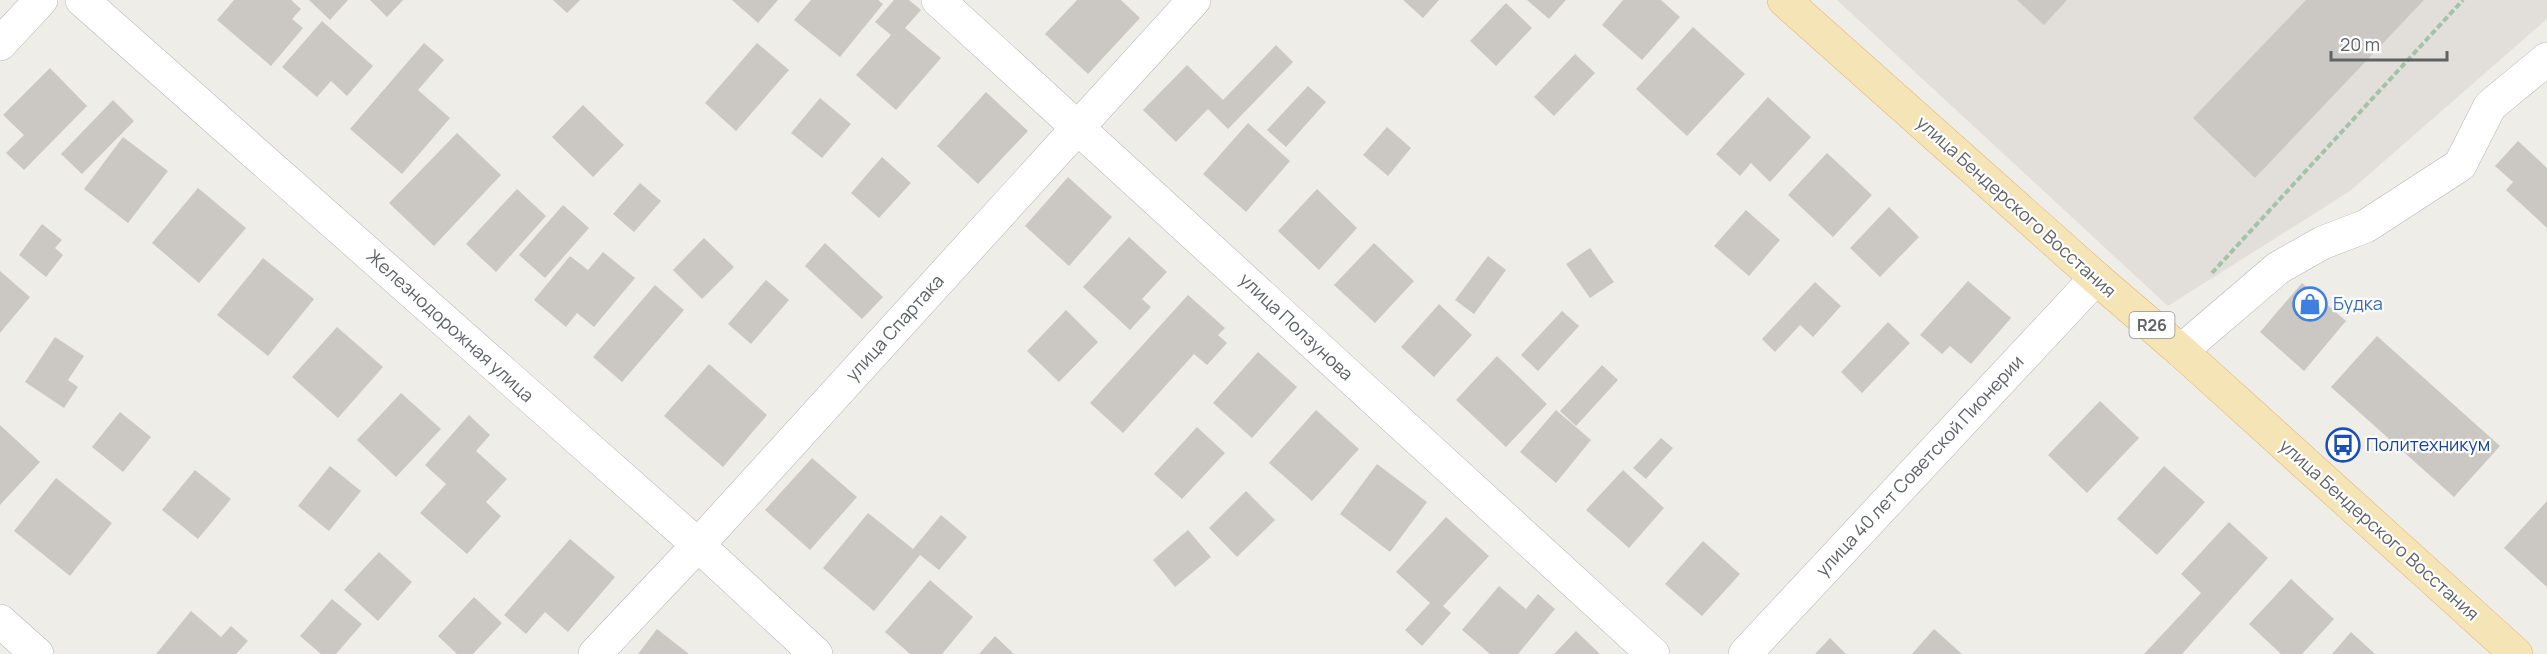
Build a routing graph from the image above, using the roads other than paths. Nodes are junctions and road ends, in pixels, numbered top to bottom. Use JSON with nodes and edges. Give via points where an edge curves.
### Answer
{"nodes":[{"id":1,"x":41,"y":0,"type":"edge"},
{"id":2,"x":82,"y":0,"type":"edge"},
{"id":3,"x":938,"y":0,"type":"edge"},
{"id":4,"x":1194,"y":0,"type":"edge"},
{"id":5,"x":1784,"y":0,"type":"edge"},
{"id":6,"x":0,"y":44,"type":"edge"},
{"id":7,"x":2547,"y":59,"type":"edge"},
{"id":8,"x":1078,"y":127,"type":"junction"},
{"id":9,"x":2096,"y":278,"type":"junction"},
{"id":10,"x":2181,"y":351,"type":"junction"},
{"id":11,"x":698,"y":545,"type":"junction"},
{"id":12,"x":0,"y":621,"type":"edge"},
{"id":13,"x":37,"y":654,"type":"edge"},
{"id":14,"x":595,"y":654,"type":"edge"},
{"id":15,"x":816,"y":654,"type":"edge"},
{"id":16,"x":1653,"y":654,"type":"edge"},
{"id":17,"x":1745,"y":654,"type":"edge"},
{"id":18,"x":2516,"y":654,"type":"edge"}],
"edges":[{"from":1,"to":6,"type":"street"},
{"from":2,"to":11,"type":"street","name":"Железнодорожная улица"},
{"from":3,"to":8,"type":"street","name":"улица Ползунова"},
{"from":4,"to":8,"type":"street","name":"улица Спартака"},
{"from":5,"to":9,"type":"main road","name":"улица Бендерского Восстания","number":"R26"},
{"from":7,"to":10,"type":"street","via":[[2490,106],[2460,165],[2366,226],[2322,243],[2278,268]]},
{"from":8,"to":11,"type":"street","name":"улица Спартака"},
{"from":8,"to":16,"type":"street","name":"улица Ползунова"},
{"from":9,"to":10,"type":"main road","name":"улица Бендерского Восстания","number":"R26"},
{"from":9,"to":17,"type":"street","name":"улица 40 лет Советской Пионерии"},
{"from":10,"to":18,"type":"main road","name":"улица Бендерского Восстания","number":"R26"},
{"from":11,"to":14,"type":"street","name":"улица Спартака"},
{"from":11,"to":15,"type":"street","name":"Железнодорожная улица"},
{"from":12,"to":13,"type":"street"}]}
